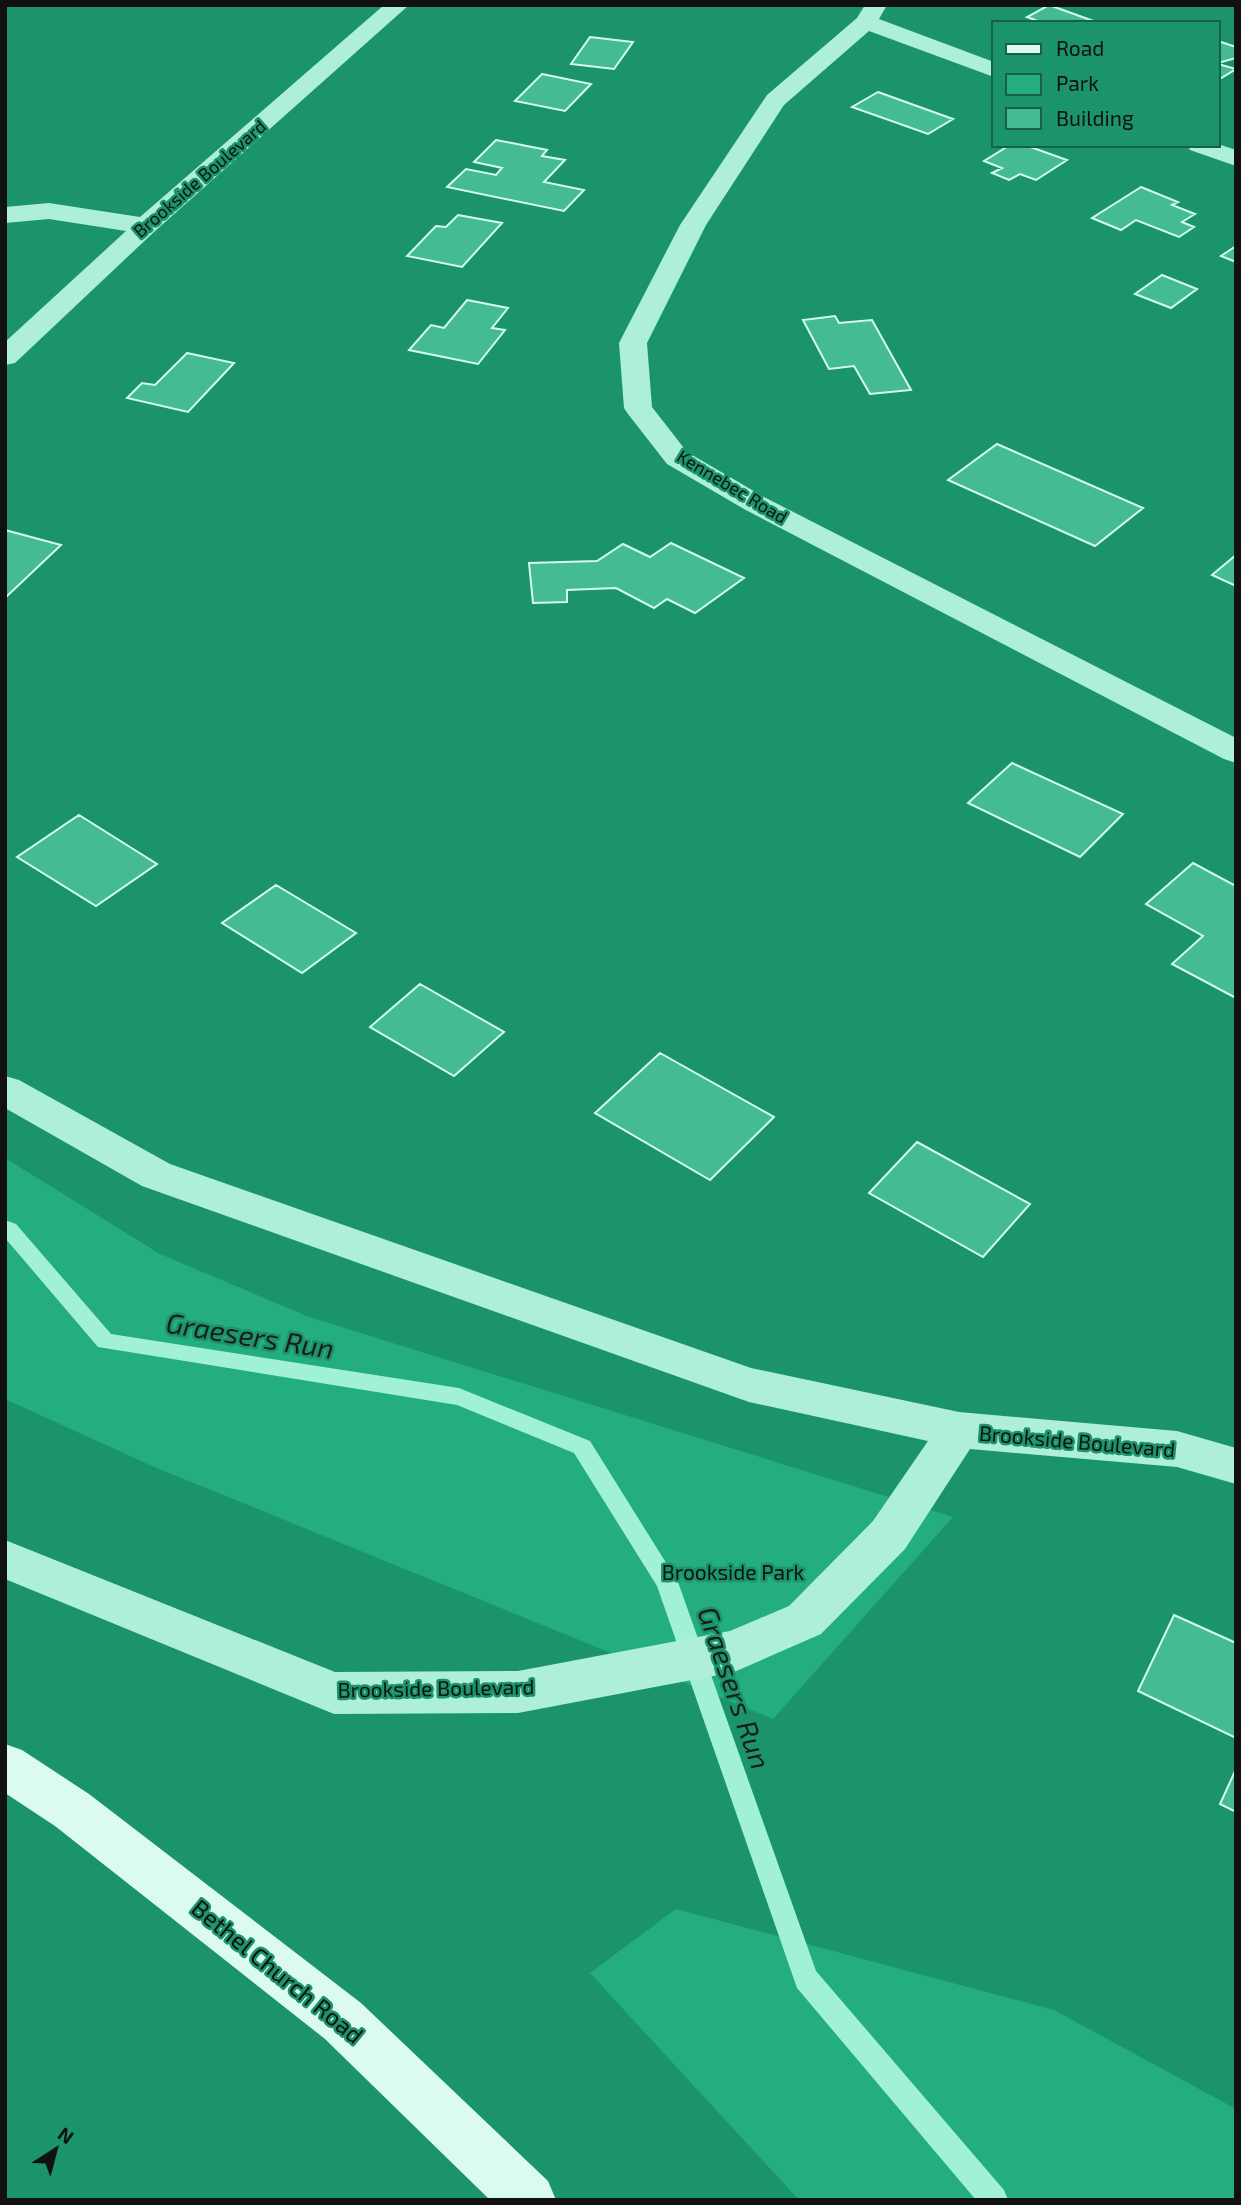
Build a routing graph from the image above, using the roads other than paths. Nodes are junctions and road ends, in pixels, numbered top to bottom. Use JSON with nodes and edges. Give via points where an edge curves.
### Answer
{"nodes":[{"id":1,"x":398,"y":5,"type":"edge"},
{"id":2,"x":871,"y":14,"type":"edge"},
{"id":3,"x":992,"y":69,"type":"edge"},
{"id":4,"x":1204,"y":147,"type":"edge"},
{"id":5,"x":1236,"y":159,"type":"edge"},
{"id":6,"x":5,"y":215,"type":"edge"},
{"id":7,"x":146,"y":226,"type":"junction"},
{"id":8,"x":5,"y":357,"type":"edge"},
{"id":9,"x":1236,"y":752,"type":"edge"},
{"id":10,"x":5,"y":1090,"type":"edge"},
{"id":11,"x":959,"y":1430,"type":"junction"},
{"id":12,"x":1236,"y":1466,"type":"edge"},
{"id":13,"x":5,"y":1559,"type":"edge"},
{"id":14,"x":5,"y":1766,"type":"edge"},
{"id":15,"x":529,"y":2200,"type":"edge"}],
"edges":[{"from":1,"to":7,"type":"street","name":"Brookside Boulevard"},
{"from":2,"to":3,"type":"street"},
{"from":2,"to":9,"type":"street","name":"Kennebec Road","via":[[775,100],[693,225],[633,343],[638,408],[677,458],[743,496]]},
{"from":4,"to":5,"type":"street"},
{"from":6,"to":7,"type":"street","via":[[49,211]]},
{"from":7,"to":8,"type":"street","name":"Brookside Boulevard"},
{"from":10,"to":11,"type":"street","name":"Brookside Boulevard","via":[[170,1180],[748,1385]]},
{"from":11,"to":12,"type":"street","name":"Brookside Boulevard","via":[[1177,1449]]},
{"from":11,"to":13,"type":"street","name":"Brookside Boulevard","via":[[889,1535],[805,1620],[734,1651],[519,1692],[334,1693]]},
{"from":14,"to":15,"type":"street","name":"Bethel Church Road","via":[[72,1810],[344,2021]]}]}
